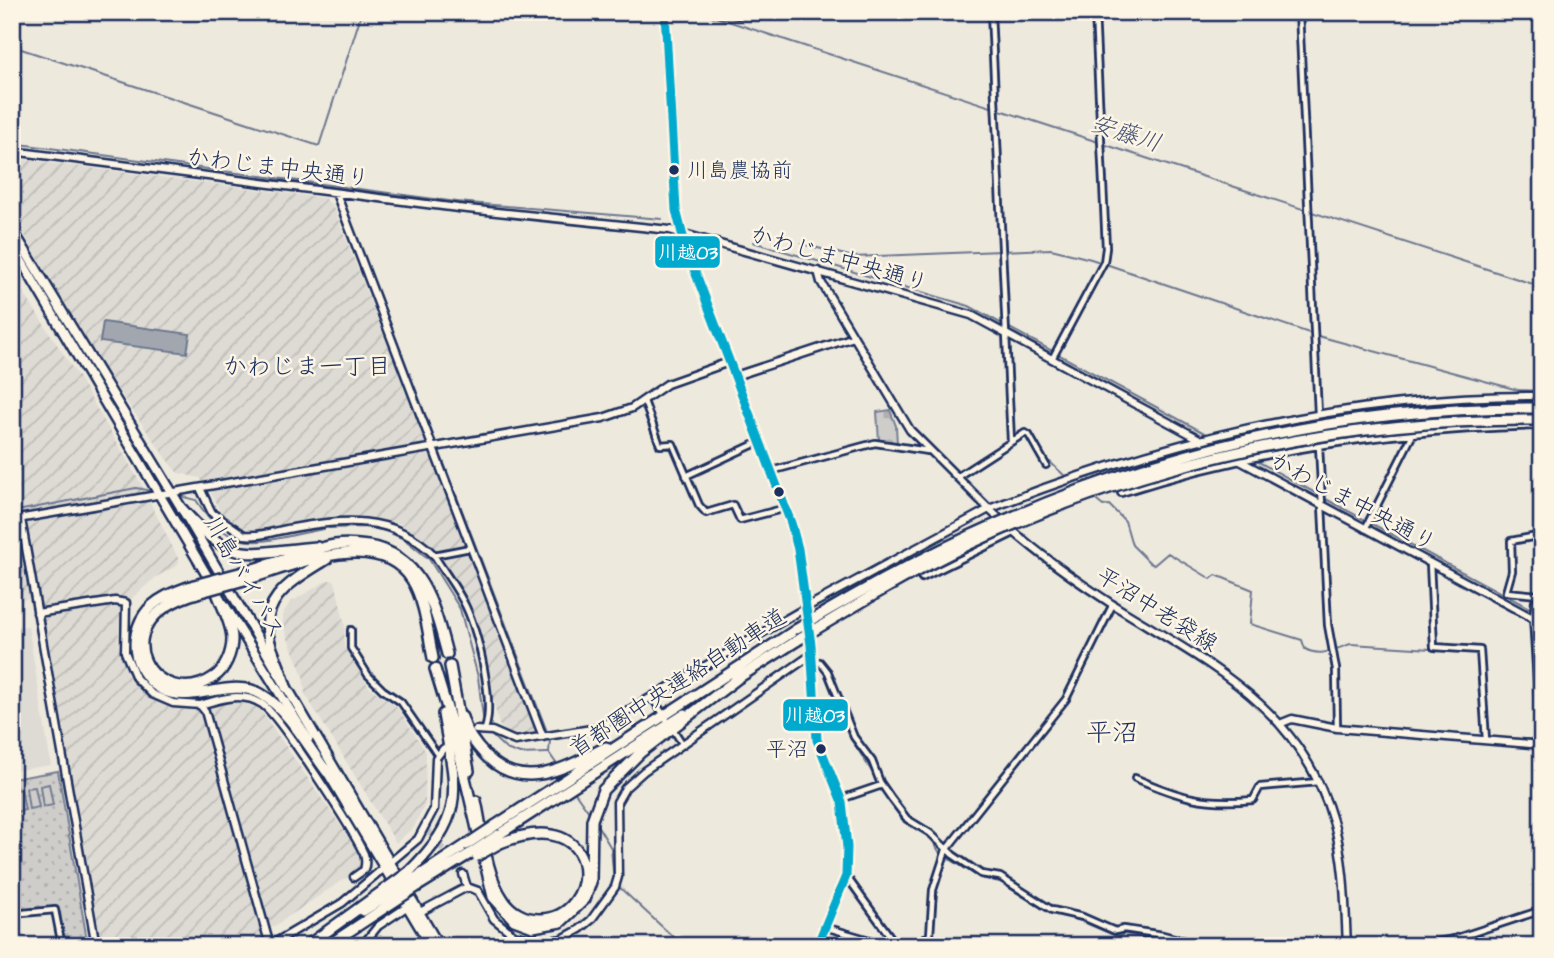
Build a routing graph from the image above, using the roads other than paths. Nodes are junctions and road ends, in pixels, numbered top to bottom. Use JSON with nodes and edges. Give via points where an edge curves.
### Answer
{"nodes":[{"id":1,"x":665,"y":12,"type":"edge"},
{"id":2,"x":714,"y":12,"type":"edge"},
{"id":3,"x":789,"y":12,"type":"edge"},
{"id":4,"x":991,"y":12,"type":"edge"},
{"id":5,"x":1095,"y":12,"type":"edge"},
{"id":6,"x":1299,"y":12,"type":"edge"},
{"id":7,"x":12,"y":151,"type":"edge"},
{"id":8,"x":336,"y":193,"type":"junction"},
{"id":9,"x":12,"y":229,"type":"edge"},
{"id":10,"x":681,"y":233,"type":"junction"},
{"id":11,"x":12,"y":245,"type":"edge"},
{"id":12,"x":818,"y":271,"type":"junction"},
{"id":13,"x":1007,"y":334,"type":"junction"},
{"id":14,"x":853,"y":337,"type":"junction"},
{"id":15,"x":1052,"y":359,"type":"junction"},
{"id":16,"x":729,"y":362,"type":"junction"},
{"id":17,"x":735,"y":376,"type":"junction"},
{"id":18,"x":1542,"y":396,"type":"edge"},
{"id":19,"x":1430,"y":400,"type":"junction"},
{"id":20,"x":644,"y":401,"type":"junction"},
{"id":21,"x":1542,"y":408,"type":"edge"},
{"id":22,"x":1318,"y":414,"type":"junction"},
{"id":23,"x":1542,"y":420,"type":"edge"},
{"id":24,"x":1542,"y":426,"type":"edge"},
{"id":25,"x":1415,"y":432,"type":"junction"},
{"id":26,"x":1200,"y":440,"type":"junction"},
{"id":27,"x":1011,"y":441,"type":"junction"},
{"id":28,"x":760,"y":442,"type":"junction"},
{"id":29,"x":1320,"y":445,"type":"junction"},
{"id":30,"x":433,"y":446,"type":"junction"},
{"id":31,"x":928,"y":451,"type":"junction"},
{"id":32,"x":1241,"y":462,"type":"junction"},
{"id":33,"x":1046,"y":465,"type":"dead end"},
{"id":34,"x":1115,"y":465,"type":"junction"},
{"id":35,"x":771,"y":471,"type":"junction"},
{"id":36,"x":686,"y":476,"type":"junction"},
{"id":37,"x":957,"y":478,"type":"junction"},
{"id":38,"x":200,"y":488,"type":"junction"},
{"id":39,"x":167,"y":494,"type":"junction"},
{"id":40,"x":1323,"y":506,"type":"junction"},
{"id":41,"x":786,"y":508,"type":"junction"},
{"id":42,"x":182,"y":509,"type":"junction"},
{"id":43,"x":989,"y":509,"type":"junction"},
{"id":44,"x":21,"y":519,"type":"junction"},
{"id":45,"x":12,"y":520,"type":"edge"},
{"id":46,"x":1365,"y":528,"type":"junction"},
{"id":47,"x":1014,"y":534,"type":"junction"},
{"id":48,"x":1542,"y":535,"type":"edge"},
{"id":49,"x":327,"y":546,"type":"junction"},
{"id":50,"x":470,"y":548,"type":"junction"},
{"id":51,"x":908,"y":552,"type":"junction"},
{"id":52,"x":434,"y":555,"type":"junction"},
{"id":53,"x":331,"y":556,"type":"junction"},
{"id":54,"x":1430,"y":563,"type":"junction"},
{"id":55,"x":246,"y":575,"type":"junction"},
{"id":56,"x":195,"y":589,"type":"junction"},
{"id":57,"x":217,"y":593,"type":"junction"},
{"id":58,"x":1541,"y":595,"type":"edge"},
{"id":59,"x":1113,"y":604,"type":"junction"},
{"id":60,"x":807,"y":607,"type":"junction"},
{"id":61,"x":37,"y":613,"type":"junction"},
{"id":62,"x":1534,"y":613,"type":"junction"},
{"id":63,"x":1542,"y":623,"type":"edge"},
{"id":64,"x":351,"y":630,"type":"dead end"},
{"id":65,"x":447,"y":654,"type":"dead end"},
{"id":66,"x":433,"y":658,"type":"dead end"},
{"id":67,"x":811,"y":658,"type":"junction"},
{"id":68,"x":450,"y":666,"type":"dead end"},
{"id":69,"x":435,"y":669,"type":"dead end"},
{"id":70,"x":439,"y":684,"type":"junction"},
{"id":71,"x":286,"y":687,"type":"junction"},
{"id":72,"x":651,"y":696,"type":"junction"},
{"id":73,"x":200,"y":705,"type":"junction"},
{"id":74,"x":458,"y":705,"type":"junction"},
{"id":75,"x":669,"y":723,"type":"junction"},
{"id":76,"x":1282,"y":723,"type":"junction"},
{"id":77,"x":1337,"y":728,"type":"junction"},
{"id":78,"x":476,"y":730,"type":"dead end"},
{"id":79,"x":488,"y":730,"type":"junction"},
{"id":80,"x":544,"y":737,"type":"junction"},
{"id":81,"x":1486,"y":740,"type":"junction"},
{"id":82,"x":682,"y":743,"type":"junction"},
{"id":83,"x":619,"y":744,"type":"junction"},
{"id":84,"x":1541,"y":745,"type":"edge"},
{"id":85,"x":440,"y":751,"type":"joint"},
{"id":86,"x":327,"y":772,"type":"junction"},
{"id":87,"x":1135,"y":779,"type":"dead end"},
{"id":88,"x":1319,"y":782,"type":"junction"},
{"id":89,"x":569,"y":783,"type":"junction"},
{"id":90,"x":881,"y":786,"type":"junction"},
{"id":91,"x":840,"y":799,"type":"junction"},
{"id":92,"x":498,"y":834,"type":"junction"},
{"id":93,"x":946,"y":850,"type":"junction"},
{"id":94,"x":468,"y":853,"type":"junction"},
{"id":95,"x":388,"y":864,"type":"junction"},
{"id":96,"x":463,"y":874,"type":"tunnel mouth"},
{"id":97,"x":846,"y":876,"type":"junction"},
{"id":98,"x":354,"y":877,"type":"dead end"},
{"id":99,"x":415,"y":882,"type":"junction"},
{"id":100,"x":467,"y":887,"type":"junction"},
{"id":101,"x":408,"y":906,"type":"junction"},
{"id":102,"x":1542,"y":909,"type":"edge"},
{"id":103,"x":420,"y":912,"type":"junction"},
{"id":104,"x":12,"y":914,"type":"edge"},
{"id":105,"x":825,"y":927,"type":"junction"},
{"id":106,"x":309,"y":944,"type":"edge"},
{"id":107,"x":62,"y":946,"type":"edge"},
{"id":108,"x":96,"y":946,"type":"edge"},
{"id":109,"x":269,"y":946,"type":"edge"},
{"id":110,"x":327,"y":946,"type":"edge"},
{"id":111,"x":362,"y":946,"type":"edge"},
{"id":112,"x":431,"y":946,"type":"edge"},
{"id":113,"x":439,"y":946,"type":"edge"},
{"id":114,"x":817,"y":946,"type":"edge"},
{"id":115,"x":890,"y":946,"type":"edge"},
{"id":116,"x":897,"y":946,"type":"edge"},
{"id":117,"x":911,"y":946,"type":"edge"},
{"id":118,"x":1205,"y":946,"type":"edge"},
{"id":119,"x":1347,"y":946,"type":"edge"},
{"id":120,"x":1415,"y":946,"type":"edge"}],
"edges":[{"from":1,"to":10,"type":"main road"},
{"from":2,"to":3,"type":"street"},
{"from":4,"to":13,"type":"street"},
{"from":5,"to":15,"type":"street","via":[[1106,248],[1104,262]]},
{"from":6,"to":22,"type":"street"},
{"from":7,"to":8,"type":"street","name":"かわじま中央通り"},
{"from":8,"to":10,"type":"street","name":"かわじま中央通り"},
{"from":8,"to":30,"type":"street"},
{"from":9,"to":39,"type":"highway","name":"川島バイパス"},
{"from":10,"to":12,"type":"street","name":"かわじま中央通り"},
{"from":10,"to":16,"type":"main road"},
{"from":11,"to":39,"type":"highway","name":"川島バイパス"},
{"from":12,"to":13,"type":"street","name":"かわじま中央通り","via":[[971,315]]},
{"from":12,"to":14,"type":"street","name":"平沼中老袋線"},
{"from":13,"to":15,"type":"street","name":"かわじま中央通り"},
{"from":13,"to":27,"type":"street"},
{"from":14,"to":17,"type":"street"},
{"from":14,"to":31,"type":"street","name":"平沼中老袋線"},
{"from":15,"to":26,"type":"street","name":"かわじま中央通り"},
{"from":16,"to":17,"type":"main road"},
{"from":16,"to":20,"type":"street","via":[[667,384]]},
{"from":17,"to":28,"type":"main road"},
{"from":18,"to":19,"type":"street"},
{"from":19,"to":22,"type":"street"},
{"from":19,"to":25,"type":"street"},
{"from":20,"to":30,"type":"street","via":[[603,418]]},
{"from":20,"to":36,"type":"street","via":[[660,445],[673,444]]},
{"from":21,"to":75,"type":"highway","name":"首都圏中央連絡自動車道","bridge":true,"via":[[1343,422],[1241,441],[1039,503],[966,535],[797,629]]},
{"from":22,"to":26,"type":"street"},
{"from":23,"to":75,"type":"highway","name":"首都圏中央連絡自動車道","bridge":true,"via":[[1365,430],[1282,443],[1160,473],[1043,513],[892,585]]},
{"from":24,"to":25,"type":"street"},
{"from":25,"to":29,"type":"street"},
{"from":25,"to":46,"type":"street"},
{"from":26,"to":32,"type":"street","name":"かわじま中央通り"},
{"from":26,"to":34,"type":"street"},
{"from":27,"to":33,"type":"street","via":[[1027,432]]},
{"from":27,"to":37,"type":"street"},
{"from":28,"to":35,"type":"main road"},
{"from":28,"to":36,"type":"street"},
{"from":29,"to":32,"type":"street"},
{"from":29,"to":40,"type":"street"},
{"from":30,"to":38,"type":"street"},
{"from":30,"to":50,"type":"street"},
{"from":31,"to":35,"type":"street","via":[[875,443]]},
{"from":31,"to":37,"type":"street","name":"平沼中老袋線"},
{"from":32,"to":34,"type":"street","via":[[1121,494]]},
{"from":32,"to":40,"type":"street","name":"かわじま中央通り"},
{"from":34,"to":43,"type":"street"},
{"from":35,"to":41,"type":"main road"},
{"from":36,"to":41,"type":"street","via":[[706,513],[733,505],[740,520]]},
{"from":37,"to":43,"type":"street","name":"平沼中老袋線"},
{"from":38,"to":39,"type":"street"},
{"from":38,"to":52,"type":"street","via":[[212,513],[244,535],[342,521],[376,522],[406,533]]},
{"from":39,"to":42,"type":"highway","name":"川島バイパス"},
{"from":39,"to":44,"type":"street"},
{"from":39,"to":57,"type":"highway","name":"川島バイパス"},
{"from":40,"to":46,"type":"street","name":"かわじま中央通り"},
{"from":40,"to":77,"type":"street"},
{"from":41,"to":60,"type":"main road"},
{"from":42,"to":49,"type":"highway","via":[[202,531],[238,554]]},
{"from":42,"to":71,"type":"highway","name":"川島バイパス"},
{"from":43,"to":47,"type":"street","name":"平沼中老袋線"},
{"from":43,"to":51,"type":"street"},
{"from":44,"to":45,"type":"street"},
{"from":44,"to":61,"type":"street"},
{"from":46,"to":54,"type":"street","name":"かわじま中央通り"},
{"from":47,"to":51,"type":"street","via":[[922,578]]},
{"from":47,"to":59,"type":"street","name":"平沼中老袋線"},
{"from":48,"to":58,"type":"street","via":[[1511,541],[1512,571],[1506,592]]},
{"from":49,"to":55,"type":"highway"},
{"from":49,"to":65,"type":"highway","via":[[384,549],[406,561],[424,584]]},
{"from":50,"to":52,"type":"street"},
{"from":50,"to":80,"type":"street"},
{"from":51,"to":60,"type":"street"},
{"from":52,"to":79,"type":"street","via":[[468,613],[487,687]]},
{"from":53,"to":55,"type":"highway"},
{"from":53,"to":66,"type":"highway","via":[[352,552],[379,556],[412,580]]},
{"from":53,"to":71,"type":"highway","via":[[293,580],[269,609],[268,634]]},
{"from":54,"to":62,"type":"street","name":"かわじま中央通り"},
{"from":54,"to":81,"type":"street","via":[[1434,647],[1480,650]]},
{"from":55,"to":56,"type":"highway","bridge":true},
{"from":56,"to":57,"type":"highway","via":[[159,608],[144,630],[143,654],[151,670],[184,688],[205,683],[226,662],[232,637]]},
{"from":56,"to":86,"type":"highway","via":[[175,591],[145,613],[135,644],[146,677],[183,696],[242,690],[263,695],[281,711]]},
{"from":57,"to":86,"type":"highway","name":"川島バイパス"},
{"from":58,"to":62,"type":"street"},
{"from":59,"to":76,"type":"street","name":"平沼中老袋線","via":[[1219,670]]},
{"from":59,"to":93,"type":"street","via":[[1066,699]]},
{"from":60,"to":67,"type":"main road"},
{"from":60,"to":72,"type":"street"},
{"from":61,"to":73,"type":"street","via":[[126,603],[125,652],[136,678],[152,694],[173,703]]},
{"from":61,"to":108,"type":"street"},
{"from":62,"to":63,"type":"street","name":"かわじま中央通り"},
{"from":62,"to":84,"type":"street"},
{"from":64,"to":85,"type":"street","via":[[351,648],[368,675],[401,702]]},
{"from":67,"to":82,"type":"street"},
{"from":67,"to":90,"type":"street","via":[[828,672],[846,720],[872,761]]},
{"from":67,"to":91,"type":"main road","via":[[817,740]]},
{"from":68,"to":74,"type":"highway"},
{"from":69,"to":70,"type":"highway"},
{"from":70,"to":75,"type":"highway","via":[[493,897],[514,920],[533,927],[552,926],[579,909],[591,882],[593,816],[603,790]]},
{"from":70,"to":99,"type":"highway","via":[[454,777],[452,807],[443,834]]},
{"from":71,"to":95,"type":"highway","name":"川島バイパス"},
{"from":72,"to":75,"type":"street"},
{"from":72,"to":80,"type":"street","via":[[598,728]]},
{"from":73,"to":98,"type":"street","via":[[241,696],[269,709],[365,857],[364,870]]},
{"from":73,"to":109,"type":"street"},
{"from":74,"to":83,"type":"highway","via":[[477,747],[506,772],[537,776],[554,772]]},
{"from":74,"to":92,"type":"highway","via":[[473,788],[502,898],[519,914],[540,919],[561,915],[575,904],[584,873],[577,851],[568,841],[544,831]]},
{"from":75,"to":82,"type":"street"},
{"from":75,"to":83,"type":"highway","name":"首都圏中央連絡自動車道"},
{"from":75,"to":89,"type":"highway","name":"首都圏中央連絡自動車道"},
{"from":76,"to":77,"type":"street","via":[[1292,719]]},
{"from":76,"to":88,"type":"street","name":"平沼中老袋線"},
{"from":77,"to":81,"type":"street"},
{"from":78,"to":79,"type":"street"},
{"from":79,"to":80,"type":"street","via":[[515,741]]},
{"from":81,"to":84,"type":"street"},
{"from":82,"to":100,"type":"street","via":[[619,795],[615,811],[618,877],[603,905],[580,929],[544,942],[514,935],[494,919],[478,891]]},
{"from":83,"to":89,"type":"highway","name":"首都圏中央連絡自動車道"},
{"from":85,"to":95,"type":"street","via":[[426,830]]},
{"from":86,"to":95,"type":"highway","name":"川島バイパス"},
{"from":87,"to":88,"type":"street","via":[[1182,798],[1231,802],[1253,800],[1260,787]]},
{"from":88,"to":119,"type":"street","name":"平沼中老袋線","via":[[1341,854]]},
{"from":89,"to":92,"type":"highway","name":"首都圏中央連絡自動車道"},
{"from":90,"to":91,"type":"street"},
{"from":90,"to":93,"type":"street","via":[[907,819]]},
{"from":91,"to":97,"type":"main road"},
{"from":92,"to":94,"type":"highway","bridge":true},
{"from":92,"to":94,"type":"highway","name":"首都圏中央連絡自動車道","bridge":true},
{"from":93,"to":117,"type":"street","via":[[933,890],[930,935]]},
{"from":93,"to":118,"type":"street","via":[[981,874],[1000,877],[1052,910],[1115,931],[1163,935]]},
{"from":94,"to":99,"type":"highway","name":"首都圏中央連絡自動車道"},
{"from":94,"to":99,"type":"highway"},
{"from":95,"to":101,"type":"highway","name":"川島バイパス"},
{"from":95,"to":103,"type":"highway","name":"川島バイパス"},
{"from":95,"to":109,"type":"street","via":[[342,903]]},
{"from":96,"to":100,"type":"street"},
{"from":97,"to":105,"type":"main road"},
{"from":97,"to":116,"type":"street"},
{"from":99,"to":106,"type":"highway","bridge":true},
{"from":99,"to":110,"type":"highway","name":"首都圏中央連絡自動車道","bridge":true},
{"from":100,"to":103,"type":"street"},
{"from":101,"to":111,"type":"street","via":[[378,926]]},
{"from":101,"to":112,"type":"highway","name":"川島バイパス"},
{"from":102,"to":120,"type":"street","via":[[1449,940]]},
{"from":103,"to":113,"type":"highway","name":"川島バイパス"},
{"from":104,"to":107,"type":"street","via":[[55,910]]},
{"from":105,"to":114,"type":"main road"},
{"from":105,"to":115,"type":"street"}]}
